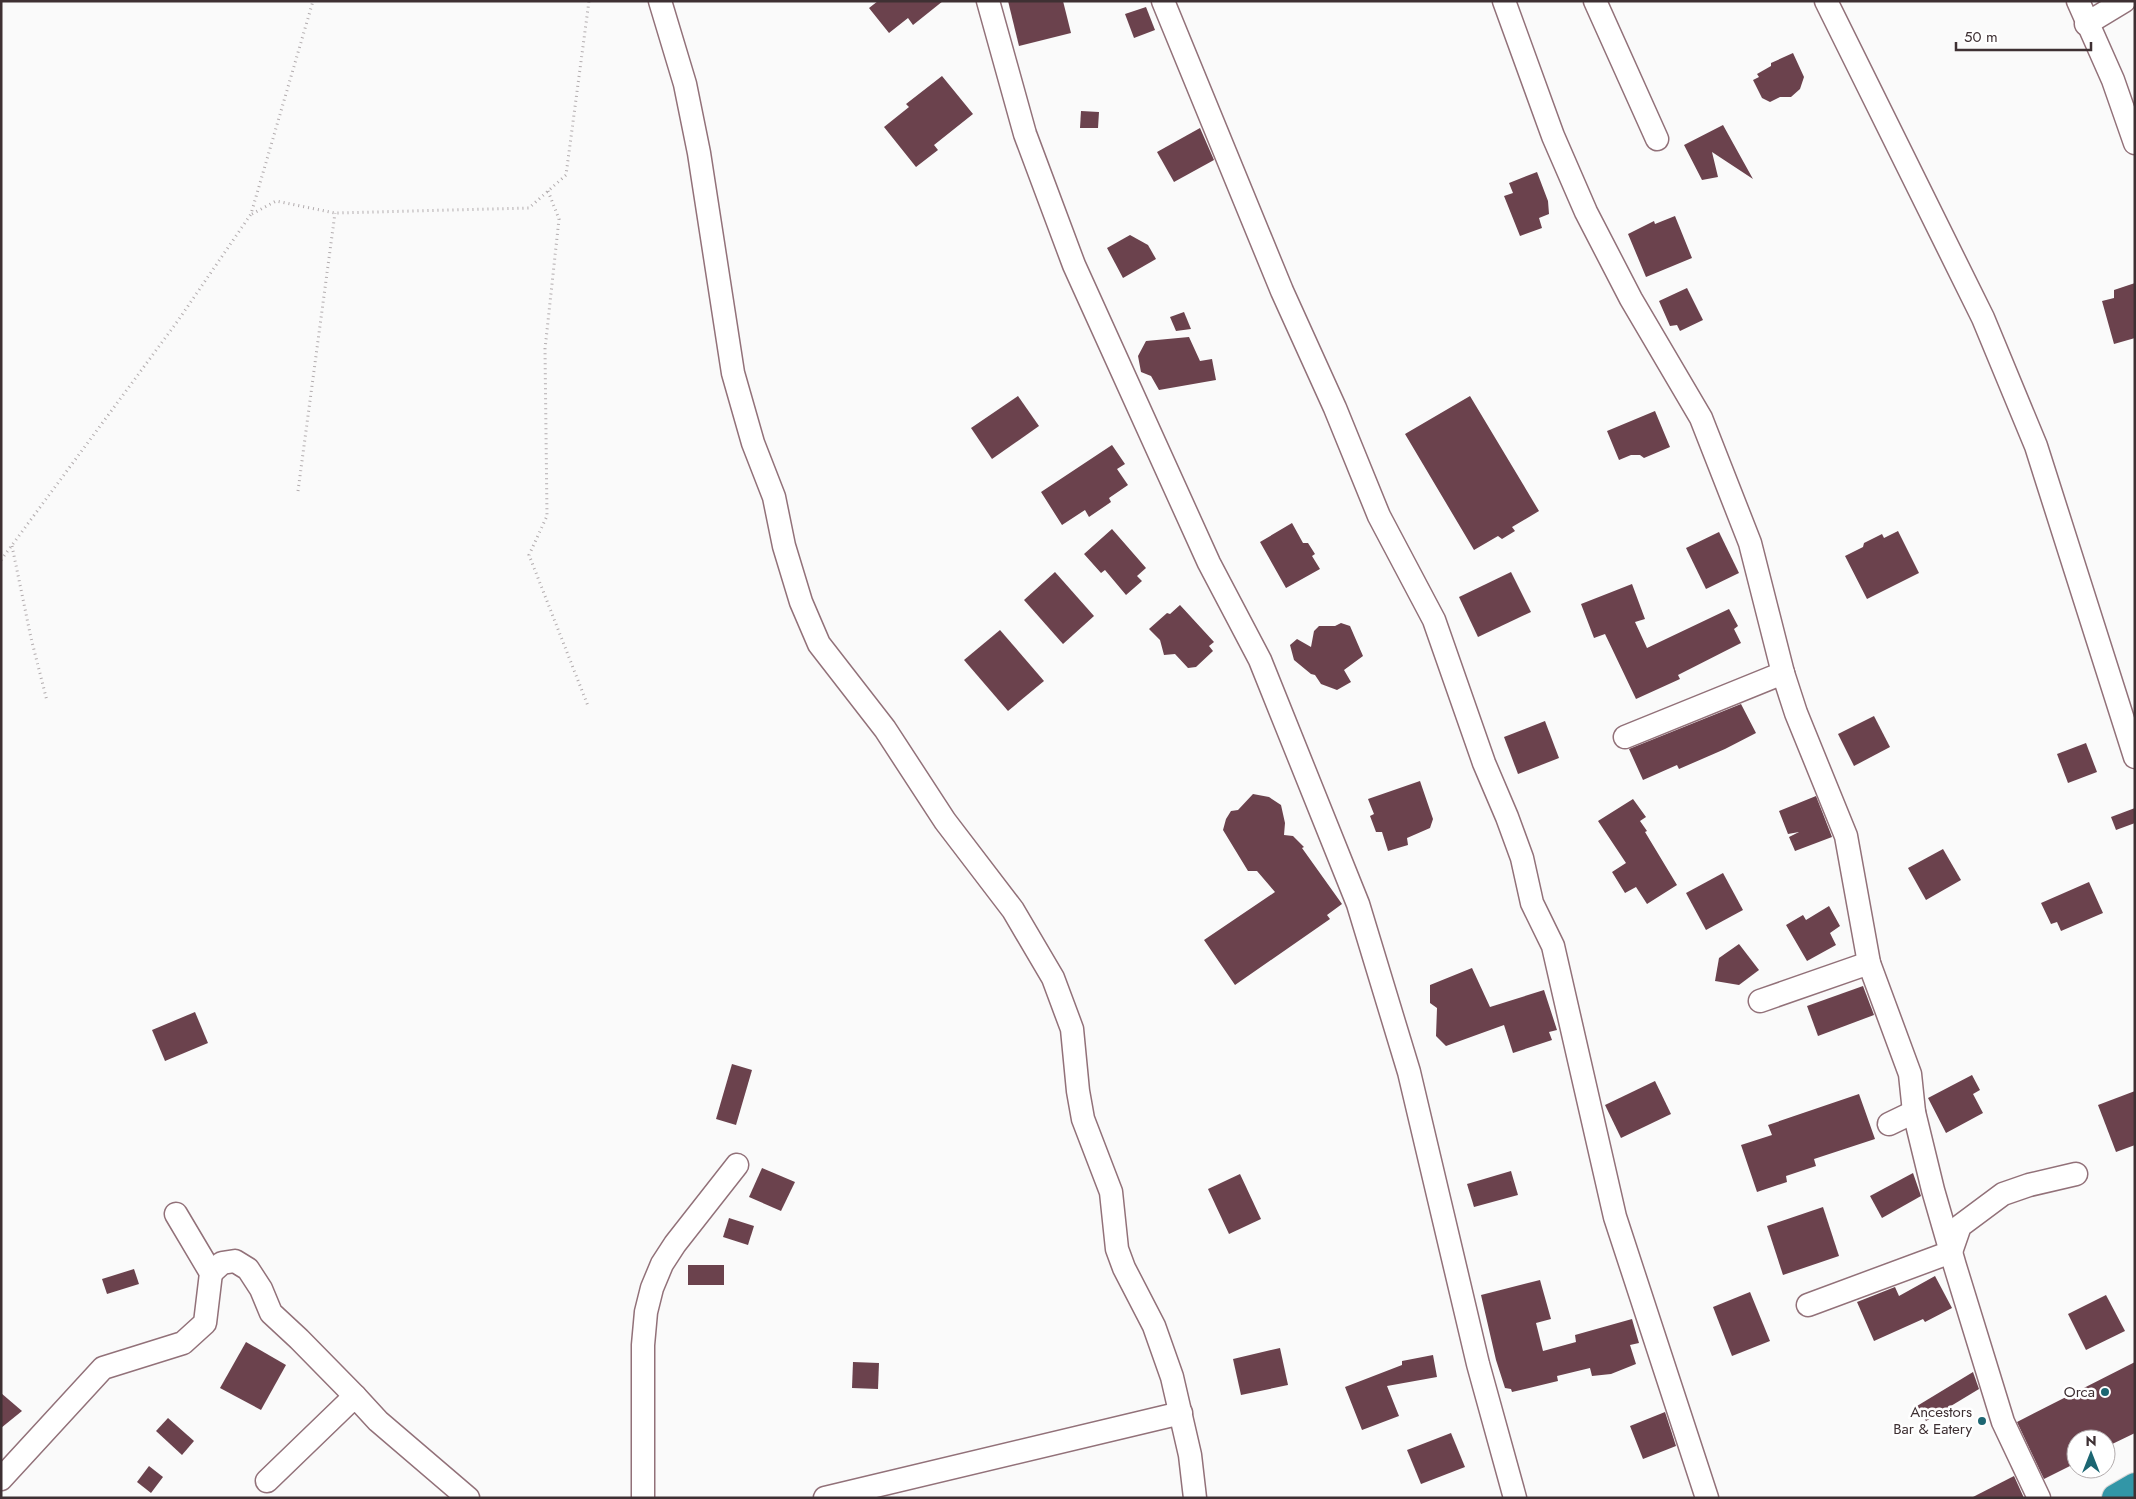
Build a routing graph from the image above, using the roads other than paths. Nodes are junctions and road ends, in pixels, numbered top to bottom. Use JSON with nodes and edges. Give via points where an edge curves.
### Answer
{"nodes":[{"id":1,"x":660,"y":1,"type":"edge"},
{"id":2,"x":988,"y":1,"type":"edge"},
{"id":3,"x":1163,"y":1,"type":"edge"},
{"id":4,"x":1504,"y":1,"type":"edge"},
{"id":5,"x":1595,"y":1,"type":"edge"},
{"id":6,"x":1826,"y":1,"type":"edge"},
{"id":7,"x":2078,"y":1,"type":"edge"},
{"id":8,"x":2124,"y":1,"type":"edge"},
{"id":9,"x":2086,"y":24,"type":"junction"},
{"id":10,"x":1657,"y":139,"type":"dead end"},
{"id":11,"x":2135,"y":143,"type":"edge"},
{"id":12,"x":1783,"y":673,"type":"junction"},
{"id":13,"x":1625,"y":737,"type":"dead end"},
{"id":14,"x":2135,"y":757,"type":"edge"},
{"id":15,"x":1869,"y":963,"type":"junction"},
{"id":16,"x":1760,"y":1001,"type":"dead end"},
{"id":17,"x":1914,"y":1112,"type":"junction"},
{"id":18,"x":1889,"y":1124,"type":"dead end"},
{"id":19,"x":737,"y":1165,"type":"dead end"},
{"id":20,"x":2076,"y":1174,"type":"dead end"},
{"id":21,"x":176,"y":1214,"type":"dead end"},
{"id":22,"x":1951,"y":1252,"type":"junction"},
{"id":23,"x":211,"y":1273,"type":"junction"},
{"id":24,"x":1808,"y":1305,"type":"dead end"},
{"id":25,"x":355,"y":1396,"type":"junction"},
{"id":26,"x":1181,"y":1413,"type":"junction"},
{"id":27,"x":1,"y":1479,"type":"edge"},
{"id":28,"x":267,"y":1482,"type":"dead end"},
{"id":29,"x":2135,"y":1487,"type":"edge"},
{"id":30,"x":468,"y":1498,"type":"edge"},
{"id":31,"x":644,"y":1498,"type":"edge"},
{"id":32,"x":825,"y":1498,"type":"edge"},
{"id":33,"x":1195,"y":1498,"type":"edge"},
{"id":34,"x":1516,"y":1498,"type":"edge"},
{"id":35,"x":1707,"y":1498,"type":"edge"},
{"id":36,"x":2039,"y":1498,"type":"edge"},
{"id":37,"x":2116,"y":1498,"type":"edge"}],
"edges":[{"from":1,"to":26,"type":"street","via":[[685,84],[699,153],[733,373],[753,443],[774,497],[784,546],[801,602],[819,644],[885,729],[945,821],[1013,910],[1053,978],[1072,1029],[1083,1119],[1111,1192],[1117,1250],[1154,1326]]},
{"from":2,"to":34,"type":"street","via":[[1025,134],[1074,265],[1209,562],[1260,660],[1358,904],[1409,1072],[1478,1364]]},
{"from":3,"to":35,"type":"street","via":[[1379,516],[1434,620],[1484,763],[1522,858],[1532,903],[1553,946],[1615,1217]]},
{"from":4,"to":12,"type":"street","via":[[1553,136],[1586,212],[1630,299],[1701,418],[1750,543]]},
{"from":5,"to":10,"type":"street"},
{"from":6,"to":14,"type":"street","via":[[1983,318],[2036,446]]},
{"from":7,"to":9,"type":"street"},
{"from":8,"to":9,"type":"street"},
{"from":9,"to":11,"type":"street","via":[[2113,80]]},
{"from":12,"to":13,"type":"street"},
{"from":12,"to":15,"type":"street","via":[[1846,836]]},
{"from":15,"to":16,"type":"street"},
{"from":15,"to":17,"type":"street","via":[[1910,1074]]},
{"from":17,"to":18,"type":"street"},
{"from":17,"to":22,"type":"street"},
{"from":19,"to":31,"type":"street","via":[[675,1244],[652,1288],[643,1345]]},
{"from":20,"to":22,"type":"street","via":[[2003,1194],[1960,1226]]},
{"from":21,"to":23,"type":"street"},
{"from":22,"to":24,"type":"street"},
{"from":22,"to":36,"type":"street","via":[[2003,1422]]},
{"from":23,"to":25,"type":"street","via":[[222,1263],[235,1261],[248,1270],[261,1289],[271,1313]]},
{"from":23,"to":27,"type":"street","via":[[205,1323],[183,1343],[103,1368]]},
{"from":25,"to":28,"type":"street"},
{"from":25,"to":30,"type":"street","via":[[378,1421]]},
{"from":26,"to":32,"type":"street"},
{"from":26,"to":33,"type":"street"},
{"from":29,"to":37,"type":"highway"}]}
